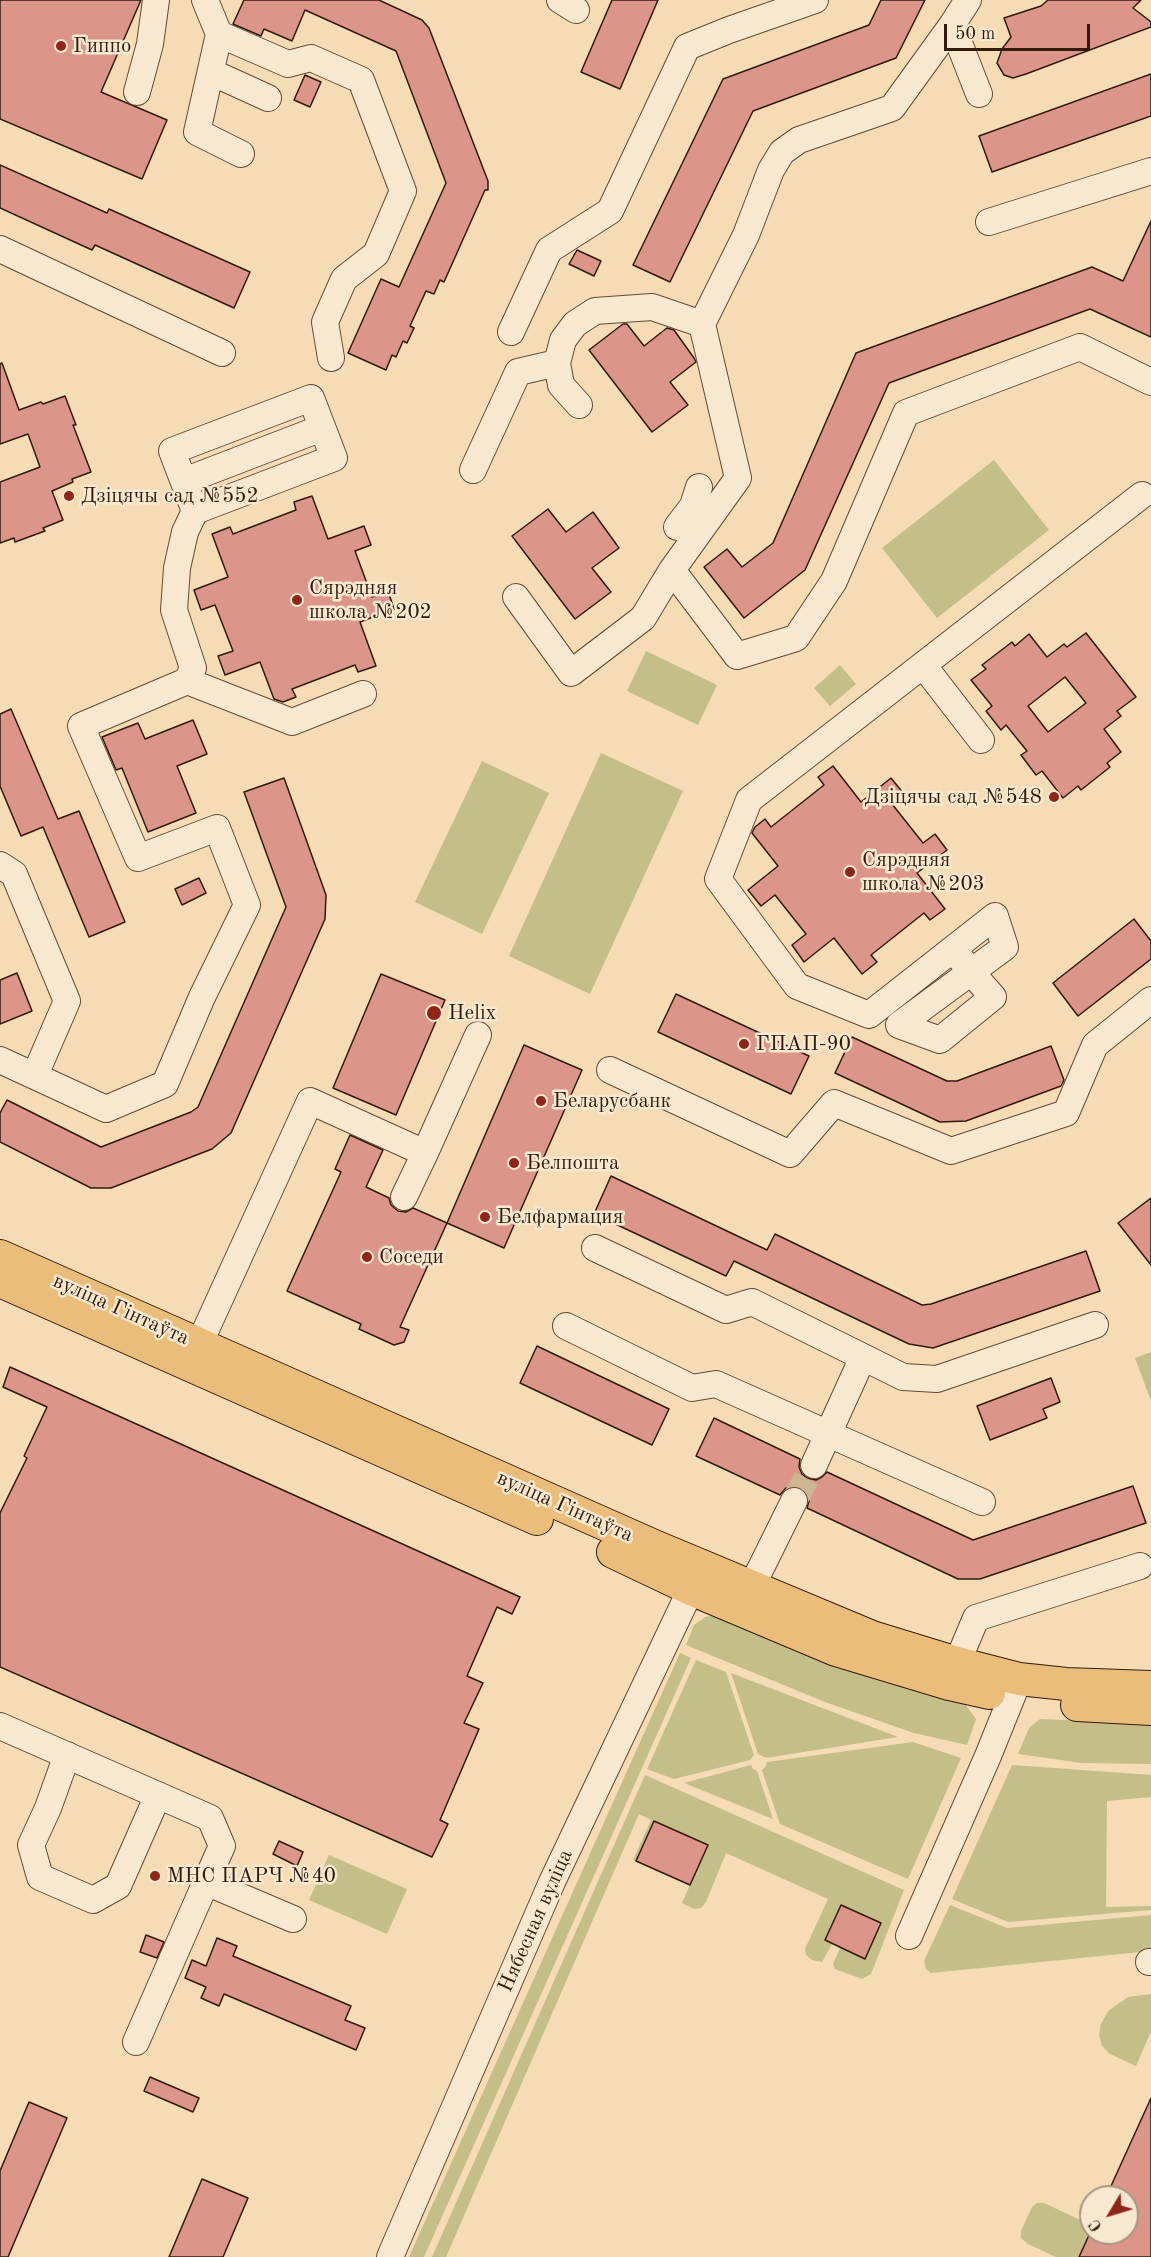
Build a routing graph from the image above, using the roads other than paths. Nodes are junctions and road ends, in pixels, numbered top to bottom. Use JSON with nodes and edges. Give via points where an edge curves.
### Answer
{"nodes":[{"id":1,"x":156,"y":0,"type":"edge"},
{"id":2,"x":205,"y":0,"type":"edge"},
{"id":3,"x":815,"y":0,"type":"edge"},
{"id":4,"x":968,"y":0,"type":"edge"},
{"id":5,"x":952,"y":25,"type":"junction"},
{"id":6,"x":219,"y":34,"type":"junction"},
{"id":7,"x":211,"y":72,"type":"junction"},
{"id":8,"x":137,"y":92,"type":"dead end"},
{"id":9,"x":979,"y":94,"type":"dead end"},
{"id":10,"x":268,"y":98,"type":"dead end"},
{"id":11,"x":241,"y":154,"type":"dead end"},
{"id":12,"x":1151,"y":171,"type":"edge"},
{"id":13,"x":989,"y":222,"type":"dead end"},
{"id":14,"x":0,"y":249,"type":"edge"},
{"id":15,"x":702,"y":324,"type":"junction"},
{"id":16,"x":511,"y":332,"type":"dead end"},
{"id":17,"x":222,"y":353,"type":"dead end"},
{"id":18,"x":331,"y":358,"type":"dead end"},
{"id":19,"x":557,"y":363,"type":"junction"},
{"id":20,"x":1151,"y":382,"type":"edge"},
{"id":21,"x":579,"y":405,"type":"dead end"},
{"id":22,"x":266,"y":415,"type":"junction"},
{"id":23,"x":322,"y":428,"type":"junction"},
{"id":24,"x":219,"y":433,"type":"junction"},
{"id":25,"x":278,"y":445,"type":"junction"},
{"id":26,"x":231,"y":463,"type":"junction"},
{"id":27,"x":473,"y":470,"type":"dead end"},
{"id":28,"x":289,"y":475,"type":"junction"},
{"id":29,"x":184,"y":481,"type":"junction"},
{"id":30,"x":242,"y":493,"type":"junction"},
{"id":31,"x":1148,"y":495,"type":"edge"},
{"id":32,"x":702,"y":501,"type":"junction"},
{"id":33,"x":195,"y":511,"type":"junction"},
{"id":34,"x":677,"y":528,"type":"dead end"},
{"id":35,"x":672,"y":570,"type":"junction"},
{"id":36,"x":516,"y":597,"type":"dead end"},
{"id":37,"x":923,"y":665,"type":"junction"},
{"id":38,"x":187,"y":681,"type":"junction"},
{"id":39,"x":363,"y":694,"type":"dead end"},
{"id":40,"x":981,"y":740,"type":"dead end"},
{"id":41,"x":0,"y":865,"type":"edge"},
{"id":42,"x":953,"y":949,"type":"junction"},
{"id":43,"x":971,"y":972,"type":"junction"},
{"id":44,"x":917,"y":978,"type":"junction"},
{"id":45,"x":935,"y":998,"type":"junction"},
{"id":46,"x":1151,"y":1000,"type":"edge"},
{"id":47,"x":869,"y":1016,"type":"junction"},
{"id":48,"x":958,"y":1024,"type":"junction"},
{"id":49,"x":899,"y":1025,"type":"junction"},
{"id":50,"x":478,"y":1035,"type":"dead end"},
{"id":51,"x":0,"y":1060,"type":"edge"},
{"id":52,"x":610,"y":1070,"type":"dead end"},
{"id":53,"x":35,"y":1075,"type":"junction"},
{"id":54,"x":425,"y":1153,"type":"junction"},
{"id":55,"x":405,"y":1197,"type":"dead end"},
{"id":56,"x":595,"y":1248,"type":"dead end"},
{"id":57,"x":0,"y":1256,"type":"edge"},
{"id":58,"x":0,"y":1281,"type":"edge"},
{"id":59,"x":1095,"y":1325,"type":"dead end"},
{"id":60,"x":566,"y":1326,"type":"dead end"},
{"id":61,"x":195,"y":1355,"type":"junction"},
{"id":62,"x":863,"y":1357,"type":"junction"},
{"id":63,"x":829,"y":1433,"type":"junction"},
{"id":64,"x":814,"y":1465,"type":"tunnel mouth"},
{"id":65,"x":794,"y":1502,"type":"tunnel mouth"},
{"id":66,"x":982,"y":1502,"type":"dead end"},
{"id":67,"x":1140,"y":1566,"type":"dead end"},
{"id":68,"x":697,"y":1577,"type":"junction"},
{"id":69,"x":752,"y":1586,"type":"junction"},
{"id":70,"x":953,"y":1673,"type":"junction"},
{"id":71,"x":1151,"y":1687,"type":"edge"},
{"id":72,"x":1016,"y":1688,"type":"junction"},
{"id":73,"x":1151,"y":1709,"type":"edge"},
{"id":74,"x":0,"y":1726,"type":"edge"},
{"id":75,"x":67,"y":1755,"type":"junction"},
{"id":76,"x":158,"y":1795,"type":"junction"},
{"id":77,"x":206,"y":1882,"type":"junction"},
{"id":78,"x":293,"y":1920,"type":"dead end"},
{"id":79,"x":910,"y":1936,"type":"dead end"},
{"id":80,"x":136,"y":2042,"type":"dead end"},
{"id":81,"x":390,"y":2257,"type":"edge"}],
"edges":[{"from":1,"to":8,"type":"street","via":[[150,44]]},
{"from":2,"to":6,"type":"street"},
{"from":3,"to":16,"type":"street","via":[[687,47],[610,211],[549,250]]},
{"from":4,"to":5,"type":"street"},
{"from":5,"to":9,"type":"street"},
{"from":5,"to":15,"type":"street","via":[[892,108],[799,140],[782,152]]},
{"from":6,"to":7,"type":"street"},
{"from":6,"to":18,"type":"street","via":[[288,64],[311,58],[361,80],[403,191],[376,254],[344,279],[325,322]]},
{"from":7,"to":10,"type":"street"},
{"from":7,"to":11,"type":"street","via":[[197,132]]},
{"from":12,"to":13,"type":"street"},
{"from":14,"to":17,"type":"street"},
{"from":15,"to":19,"type":"street","via":[[652,307],[595,311],[575,324],[563,340]]},
{"from":15,"to":32,"type":"street","via":[[738,478]]},
{"from":19,"to":21,"type":"street","via":[[561,385]]},
{"from":19,"to":27,"type":"street","via":[[518,372]]},
{"from":20,"to":35,"type":"street","via":[[1080,348],[906,413],[834,581],[796,638],[737,656]]},
{"from":22,"to":23,"type":"street","via":[[311,398]]},
{"from":22,"to":24,"type":"street"},
{"from":22,"to":25,"type":"street"},
{"from":23,"to":25,"type":"street"},
{"from":23,"to":28,"type":"street","via":[[334,458]]},
{"from":24,"to":26,"type":"street"},
{"from":24,"to":29,"type":"street","via":[[172,451]]},
{"from":25,"to":26,"type":"street"},
{"from":25,"to":28,"type":"street"},
{"from":26,"to":29,"type":"street"},
{"from":26,"to":30,"type":"street"},
{"from":28,"to":30,"type":"street"},
{"from":29,"to":33,"type":"street"},
{"from":30,"to":33,"type":"street"},
{"from":31,"to":37,"type":"street"},
{"from":32,"to":34,"type":"street"},
{"from":32,"to":35,"type":"street"},
{"from":33,"to":38,"type":"street","via":[[184,532],[174,610],[193,668]]},
{"from":35,"to":36,"type":"street","via":[[643,618],[571,674]]},
{"from":37,"to":40,"type":"street"},
{"from":37,"to":47,"type":"street","via":[[748,800],[718,879],[797,986]]},
{"from":38,"to":39,"type":"street","via":[[292,722]]},
{"from":38,"to":53,"type":"street","via":[[81,726],[138,858],[217,828],[247,904],[165,1084],[106,1109]]},
{"from":41,"to":53,"type":"street","via":[[14,874],[67,1001]]},
{"from":42,"to":43,"type":"street"},
{"from":42,"to":43,"type":"street","via":[[995,916],[1005,947]]},
{"from":42,"to":44,"type":"street"},
{"from":43,"to":45,"type":"street"},
{"from":43,"to":48,"type":"street","via":[[993,997]]},
{"from":44,"to":45,"type":"street"},
{"from":44,"to":47,"type":"street"},
{"from":45,"to":48,"type":"street"},
{"from":45,"to":49,"type":"street"},
{"from":46,"to":52,"type":"street","via":[[1095,1045],[1066,1113],[951,1151],[834,1102],[790,1154]]},
{"from":47,"to":49,"type":"street"},
{"from":48,"to":49,"type":"street","via":[[939,1040]]},
{"from":50,"to":54,"type":"street"},
{"from":51,"to":53,"type":"street"},
{"from":54,"to":55,"type":"street"},
{"from":54,"to":61,"type":"street","via":[[310,1101]]},
{"from":56,"to":62,"type":"street","via":[[726,1311],[752,1302]]},
{"from":57,"to":61,"type":"main road","name":"вуліца Гінтаўта"},
{"from":58,"to":61,"type":"main road","name":"вуліца Гінтаўта"},
{"from":59,"to":62,"type":"street","via":[[937,1379],[903,1377]]},
{"from":60,"to":63,"type":"street","via":[[692,1388],[716,1384]]},
{"from":61,"to":68,"type":"main road","name":"вуліца Гінтаўта","via":[[639,1563]]},
{"from":62,"to":63,"type":"street"},
{"from":63,"to":64,"type":"street"},
{"from":63,"to":66,"type":"street"},
{"from":65,"to":69,"type":"street"},
{"from":67,"to":70,"type":"street","via":[[976,1618]]},
{"from":68,"to":69,"type":"main road","name":"вуліца Гінтаўта"},
{"from":68,"to":70,"type":"main road","name":"вуліца Гінтаўта","via":[[836,1650]]},
{"from":68,"to":81,"type":"street","name":"Нябесная вуліца","via":[[552,1881]]},
{"from":69,"to":70,"type":"main road","name":"вуліца Гінтаўта"},
{"from":70,"to":72,"type":"main road","name":"вуліца Гінтаўта"},
{"from":71,"to":72,"type":"main road","name":"вуліца Гінтаўта","via":[[1066,1684]]},
{"from":72,"to":73,"type":"main road","name":"вуліца Гінтаўта","via":[[1042,1703]]},
{"from":72,"to":79,"type":"street","via":[[998,1731],[977,1754]]},
{"from":74,"to":75,"type":"street"},
{"from":75,"to":76,"type":"street"},
{"from":75,"to":76,"type":"street","via":[[31,1845],[40,1876],[93,1900],[118,1886]]},
{"from":76,"to":77,"type":"street","via":[[210,1818],[222,1846]]},
{"from":77,"to":78,"type":"street"},
{"from":77,"to":80,"type":"street"}]}
